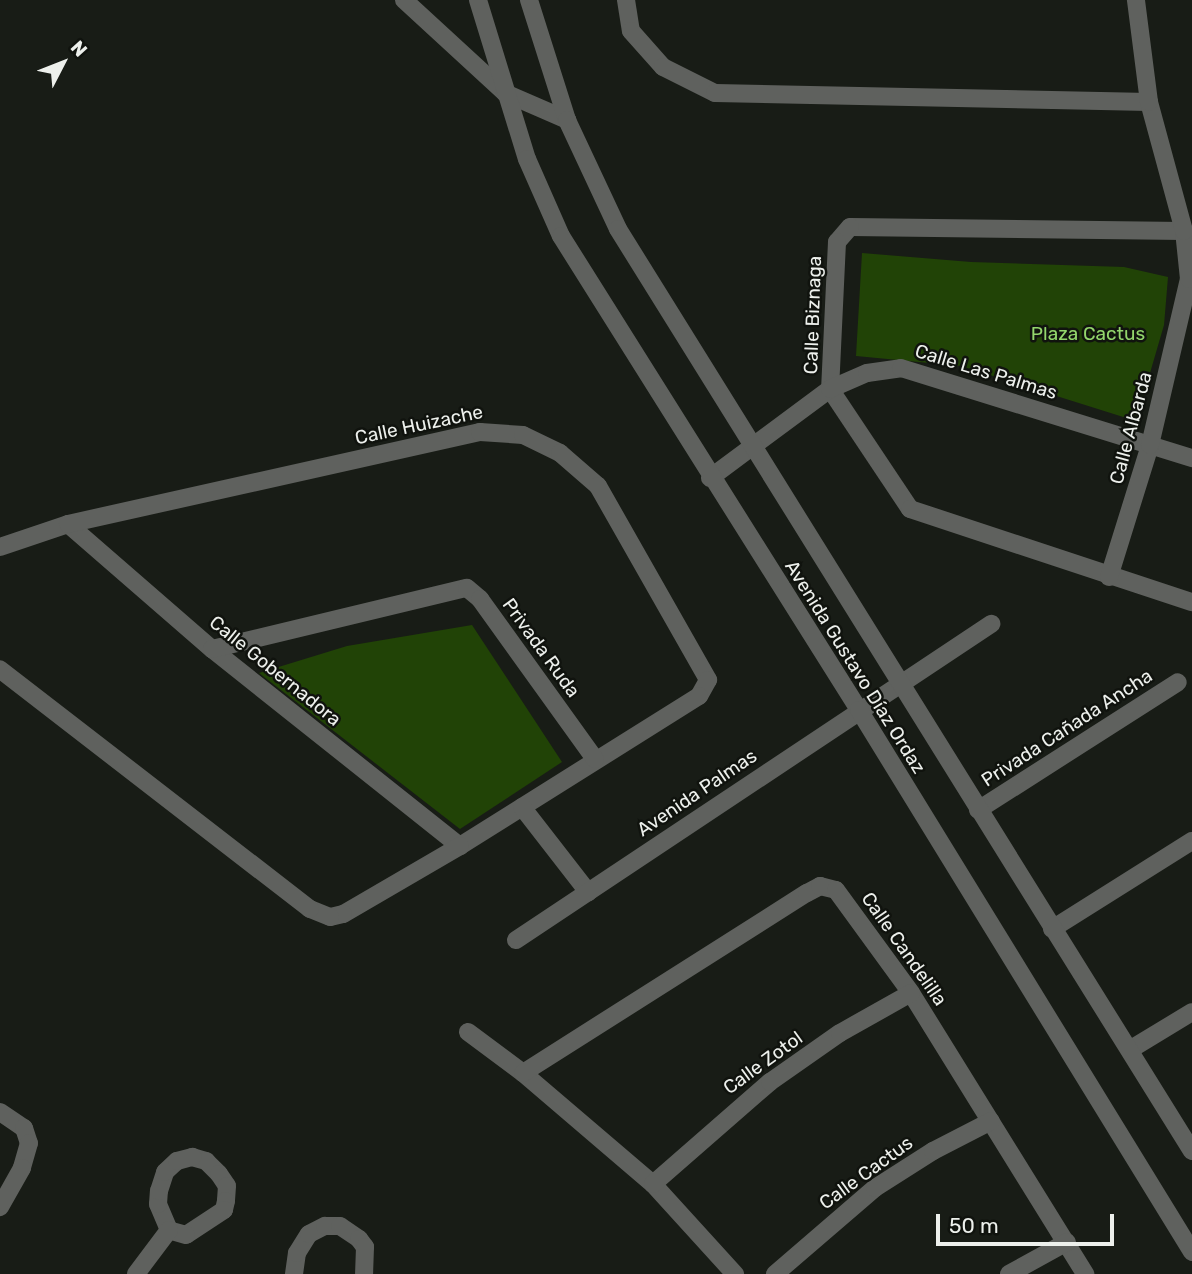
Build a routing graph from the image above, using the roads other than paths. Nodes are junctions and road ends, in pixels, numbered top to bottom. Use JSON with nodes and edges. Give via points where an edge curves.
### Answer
{"nodes":[{"id":1,"x":404,"y":0,"type":"edge"},
{"id":2,"x":478,"y":0,"type":"edge"},
{"id":3,"x":528,"y":0,"type":"edge"},
{"id":4,"x":626,"y":0,"type":"edge"},
{"id":5,"x":1136,"y":0,"type":"edge"},
{"id":6,"x":505,"y":93,"type":"junction"},
{"id":7,"x":1149,"y":102,"type":"junction"},
{"id":8,"x":567,"y":120,"type":"junction"},
{"id":9,"x":1184,"y":231,"type":"junction"},
{"id":10,"x":830,"y":389,"type":"junction"},
{"id":11,"x":754,"y":443,"type":"junction"},
{"id":12,"x":1150,"y":445,"type":"junction"},
{"id":13,"x":1192,"y":458,"type":"edge"},
{"id":14,"x":710,"y":478,"type":"junction"},
{"id":15,"x":68,"y":524,"type":"junction"},
{"id":16,"x":0,"y":547,"type":"edge"},
{"id":17,"x":1109,"y":577,"type":"junction"},
{"id":18,"x":1192,"y":602,"type":"edge"},
{"id":19,"x":991,"y":624,"type":"dead end"},
{"id":20,"x":212,"y":649,"type":"junction"},
{"id":21,"x":0,"y":669,"type":"edge"},
{"id":22,"x":901,"y":682,"type":"junction"},
{"id":23,"x":1178,"y":682,"type":"dead end"},
{"id":24,"x":859,"y":710,"type":"junction"},
{"id":25,"x":595,"y":760,"type":"junction"},
{"id":26,"x":522,"y":807,"type":"junction"},
{"id":27,"x":978,"y":810,"type":"junction"},
{"id":28,"x":1192,"y":841,"type":"edge"},
{"id":29,"x":460,"y":846,"type":"junction"},
{"id":30,"x":588,"y":892,"type":"junction"},
{"id":31,"x":1052,"y":929,"type":"junction"},
{"id":32,"x":516,"y":940,"type":"dead end"},
{"id":33,"x":911,"y":993,"type":"junction"},
{"id":34,"x":1192,"y":1012,"type":"edge"},
{"id":35,"x":468,"y":1032,"type":"dead end"},
{"id":36,"x":1131,"y":1049,"type":"junction"},
{"id":37,"x":523,"y":1073,"type":"junction"},
{"id":38,"x":0,"y":1112,"type":"edge"},
{"id":39,"x":991,"y":1121,"type":"junction"},
{"id":40,"x":1192,"y":1151,"type":"edge"},
{"id":41,"x":653,"y":1184,"type":"junction"},
{"id":42,"x":0,"y":1206,"type":"edge"},
{"id":43,"x":169,"y":1230,"type":"junction"},
{"id":44,"x":1066,"y":1242,"type":"junction"},
{"id":45,"x":1192,"y":1252,"type":"edge"},
{"id":46,"x":136,"y":1274,"type":"edge"},
{"id":47,"x":294,"y":1274,"type":"edge"},
{"id":48,"x":364,"y":1274,"type":"edge"},
{"id":49,"x":735,"y":1274,"type":"edge"},
{"id":50,"x":775,"y":1274,"type":"edge"},
{"id":51,"x":1009,"y":1274,"type":"edge"},
{"id":52,"x":1085,"y":1274,"type":"edge"}],
"edges":[{"from":1,"to":6,"type":"street"},
{"from":2,"to":6,"type":"street","name":"Avenida Gustavo Díaz Ordaz"},
{"from":3,"to":8,"type":"street","name":"Avenida Gustavo Díaz Ordaz"},
{"from":4,"to":7,"type":"street","via":[[631,31],[663,67],[715,93]]},
{"from":5,"to":7,"type":"street","name":"Calle Albarda"},
{"from":6,"to":8,"type":"street"},
{"from":6,"to":14,"type":"street","name":"Avenida Gustavo Díaz Ordaz","via":[[527,159],[561,236]]},
{"from":7,"to":9,"type":"street","name":"Calle Albarda"},
{"from":8,"to":11,"type":"street","name":"Avenida Gustavo Díaz Ordaz","via":[[618,229]]},
{"from":9,"to":10,"type":"street","name":"Calle Biznaga","via":[[850,227],[837,243]]},
{"from":9,"to":12,"type":"street","name":"Calle Albarda","via":[[1187,296]]},
{"from":10,"to":11,"type":"street","name":"Calle Las Palmas"},
{"from":10,"to":12,"type":"street","name":"Calle Las Palmas","via":[[883,369],[918,370]]},
{"from":10,"to":17,"type":"street","name":"Calle Biznaga","via":[[910,509]]},
{"from":11,"to":14,"type":"street","name":"Calle Las Palmas"},
{"from":11,"to":22,"type":"street","name":"Avenida Gustavo Díaz Ordaz"},
{"from":12,"to":13,"type":"street","name":"Calle Las Palmas"},
{"from":12,"to":17,"type":"street","name":"Calle Albarda"},
{"from":14,"to":24,"type":"street","name":"Avenida Gustavo Díaz Ordaz"},
{"from":15,"to":16,"type":"street","name":"Calle Huizache"},
{"from":15,"to":20,"type":"street","name":"Calle Gobernadora"},
{"from":15,"to":25,"type":"street","name":"Calle Huizache","via":[[480,432],[523,435],[561,453],[598,486],[704,670],[707,686],[699,696]]},
{"from":17,"to":18,"type":"street","name":"Calle Biznaga"},
{"from":19,"to":22,"type":"street","name":"Avenida Palmas"},
{"from":20,"to":25,"type":"street","name":"Privada Ruda","via":[[458,587],[473,592]]},
{"from":20,"to":29,"type":"street","name":"Calle Gobernadora"},
{"from":21,"to":29,"type":"street","via":[[310,909],[330,917],[343,914]]},
{"from":22,"to":24,"type":"street","name":"Avenida Palmas"},
{"from":22,"to":27,"type":"street","name":"Avenida Gustavo Díaz Ordaz"},
{"from":23,"to":27,"type":"street","name":"Privada Cañada Ancha"},
{"from":24,"to":30,"type":"street","name":"Avenida Palmas"},
{"from":24,"to":45,"type":"street","name":"Avenida Gustavo Díaz Ordaz"},
{"from":25,"to":26,"type":"street"},
{"from":26,"to":29,"type":"street"},
{"from":26,"to":30,"type":"street"},
{"from":27,"to":31,"type":"street","name":"Avenida Gustavo Díaz Ordaz"},
{"from":28,"to":31,"type":"street"},
{"from":30,"to":32,"type":"street","name":"Avenida Palmas"},
{"from":31,"to":36,"type":"street","name":"Avenida Gustavo Díaz Ordaz"},
{"from":33,"to":37,"type":"street","name":"Calle Candelilla","via":[[841,894],[820,886]]},
{"from":33,"to":39,"type":"street","name":"Calle Candelilla"},
{"from":33,"to":41,"type":"street","name":"Calle Zotol","via":[[840,1033],[770,1082]]},
{"from":34,"to":36,"type":"street"},
{"from":35,"to":37,"type":"street"},
{"from":36,"to":40,"type":"street","name":"Avenida Gustavo Díaz Ordaz"},
{"from":37,"to":41,"type":"street"},
{"from":38,"to":42,"type":"street","via":[[24,1128],[29,1143],[22,1168]]},
{"from":39,"to":44,"type":"street","name":"Calle Candelilla"},
{"from":39,"to":50,"type":"street","name":"Calle Cactus","via":[[933,1150],[875,1188]]},
{"from":41,"to":49,"type":"street"},
{"from":43,"to":43,"type":"street","via":[[186,1235],[224,1210],[227,1186],[206,1161],[192,1157],[165,1171],[158,1204]]},
{"from":43,"to":46,"type":"street"},
{"from":44,"to":51,"type":"street"},
{"from":44,"to":52,"type":"street","name":"Calle Candelilla"},
{"from":47,"to":48,"type":"street","via":[[297,1253],[309,1234],[325,1226],[340,1226],[359,1239],[365,1247]]}]}
